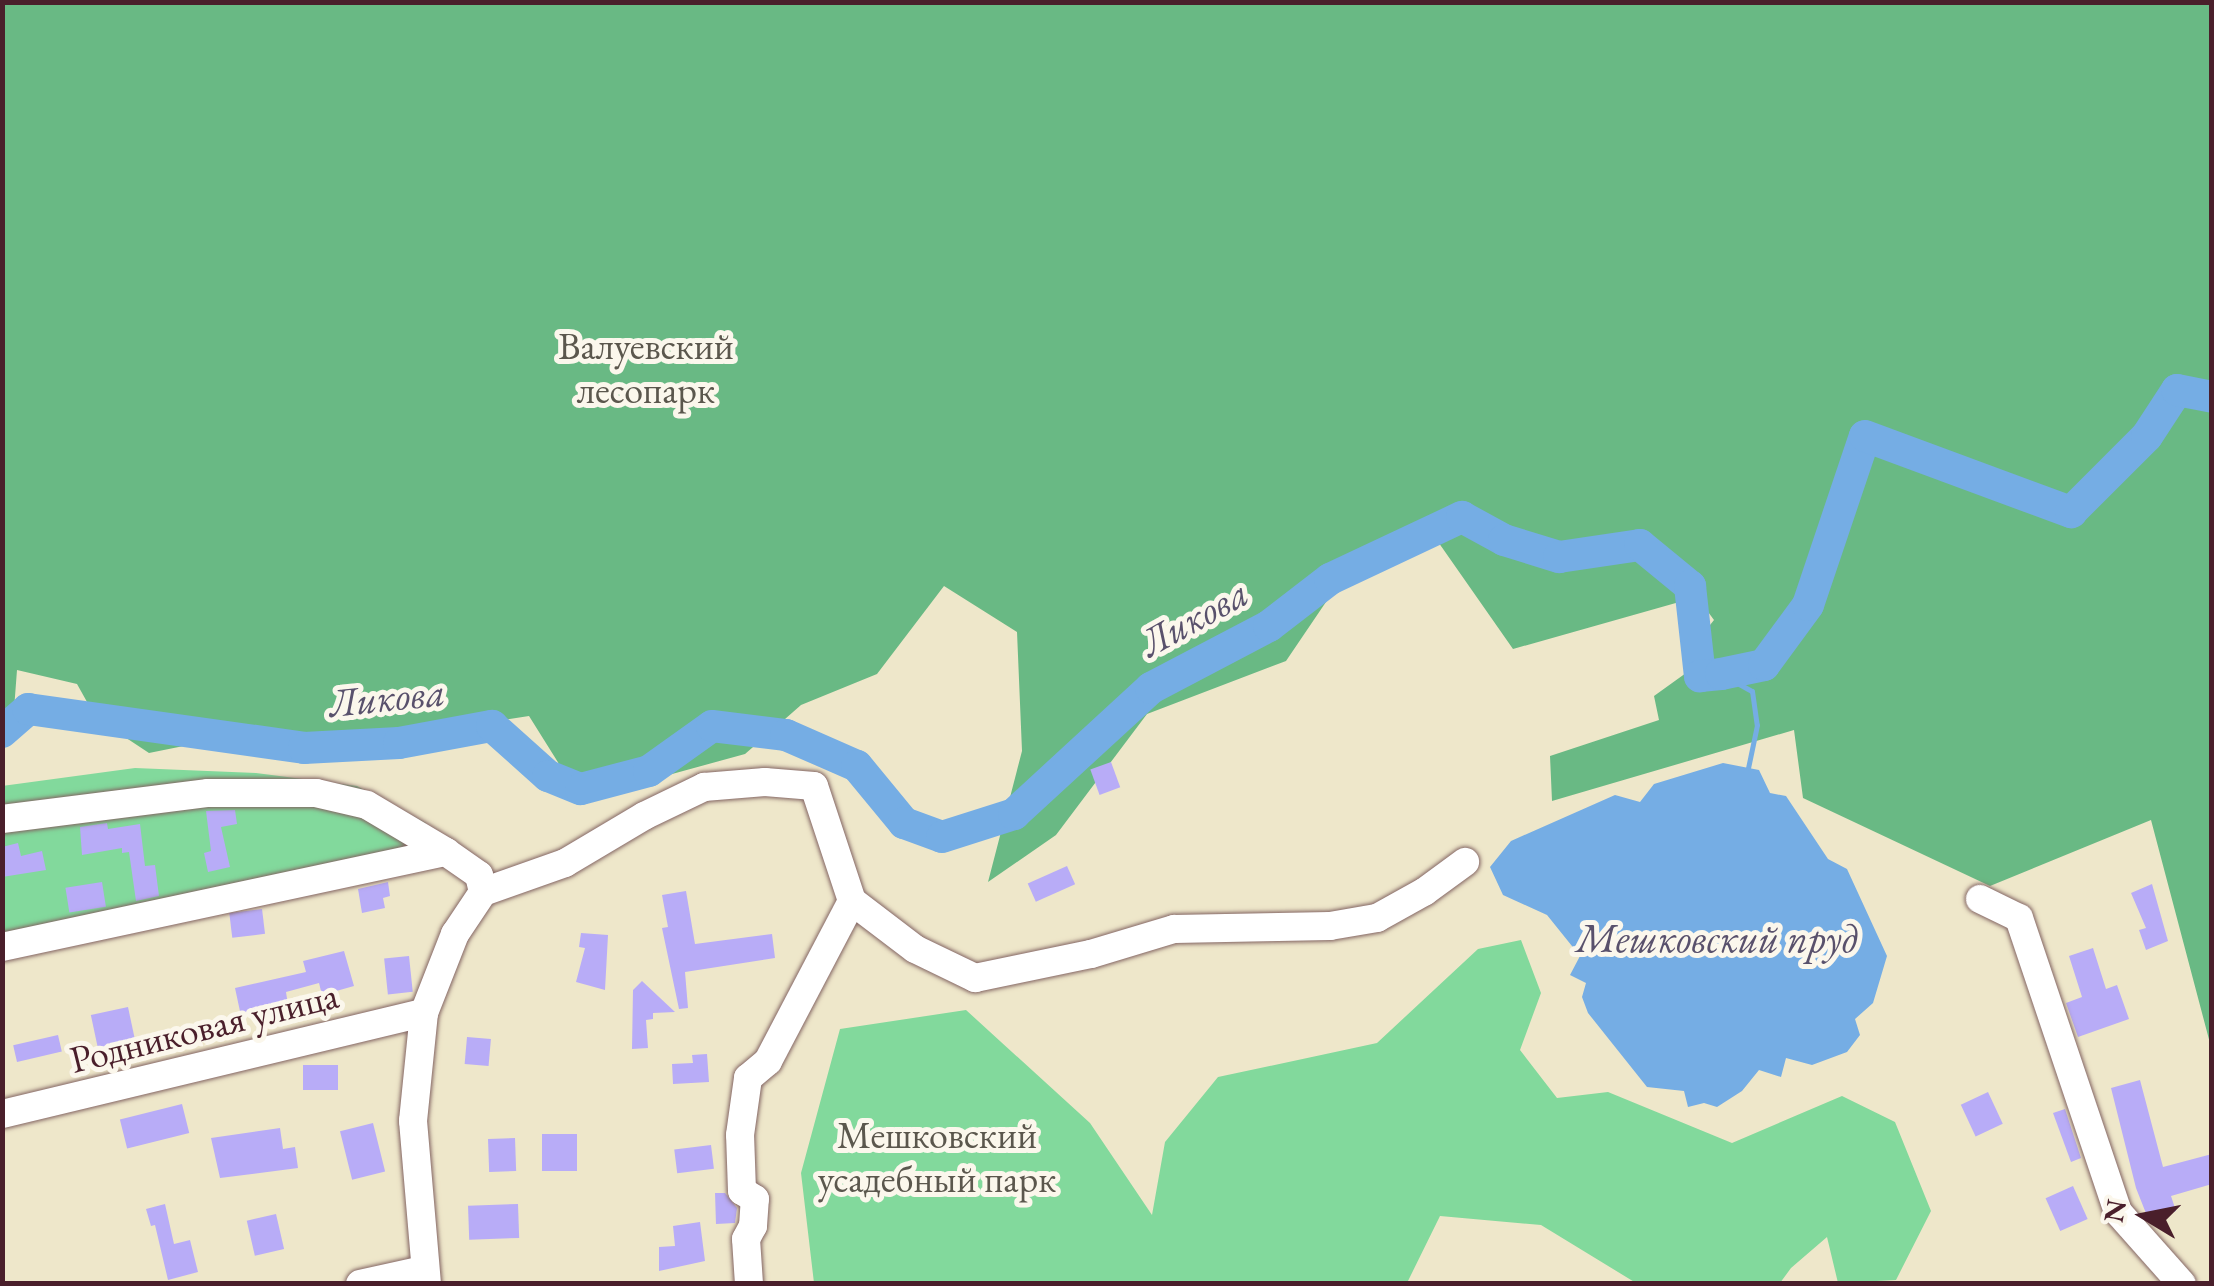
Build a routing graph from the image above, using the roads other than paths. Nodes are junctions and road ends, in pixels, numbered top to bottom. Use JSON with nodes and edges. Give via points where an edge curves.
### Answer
{"nodes":[{"id":1,"x":2,"y":819,"type":"edge"},
{"id":2,"x":446,"y":852,"type":"junction"},
{"id":3,"x":1465,"y":862,"type":"dead end"},
{"id":4,"x":483,"y":892,"type":"junction"},
{"id":5,"x":1980,"y":899,"type":"dead end"},
{"id":6,"x":852,"y":901,"type":"junction"},
{"id":7,"x":2,"y":947,"type":"edge"},
{"id":8,"x":424,"y":1013,"type":"junction"},
{"id":9,"x":2,"y":1114,"type":"edge"},
{"id":10,"x":426,"y":1277,"type":"edge"},
{"id":11,"x":360,"y":1284,"type":"edge"},
{"id":12,"x":749,"y":1284,"type":"edge"},
{"id":13,"x":2182,"y":1284,"type":"edge"}],
"edges":[{"from":1,"to":2,"type":"street","via":[[208,792],[316,793],[367,805]]},
{"from":2,"to":4,"type":"street","via":[[479,876]]},
{"from":2,"to":7,"type":"street"},
{"from":3,"to":6,"type":"street","via":[[1376,918],[1330,926],[1174,929],[975,978],[915,949]]},
{"from":4,"to":6,"type":"street","via":[[565,863],[704,787],[765,782],[814,786]]},
{"from":4,"to":8,"type":"street","via":[[455,934]]},
{"from":5,"to":13,"type":"street","via":[[2019,918],[2118,1212]]},
{"from":6,"to":12,"type":"street","via":[[768,1061],[748,1078],[740,1135],[742,1190],[755,1199],[746,1239]]},
{"from":8,"to":9,"type":"street","name":"Родниковая улица"},
{"from":8,"to":10,"type":"street","via":[[413,1122]]},
{"from":10,"to":11,"type":"street"}]}
